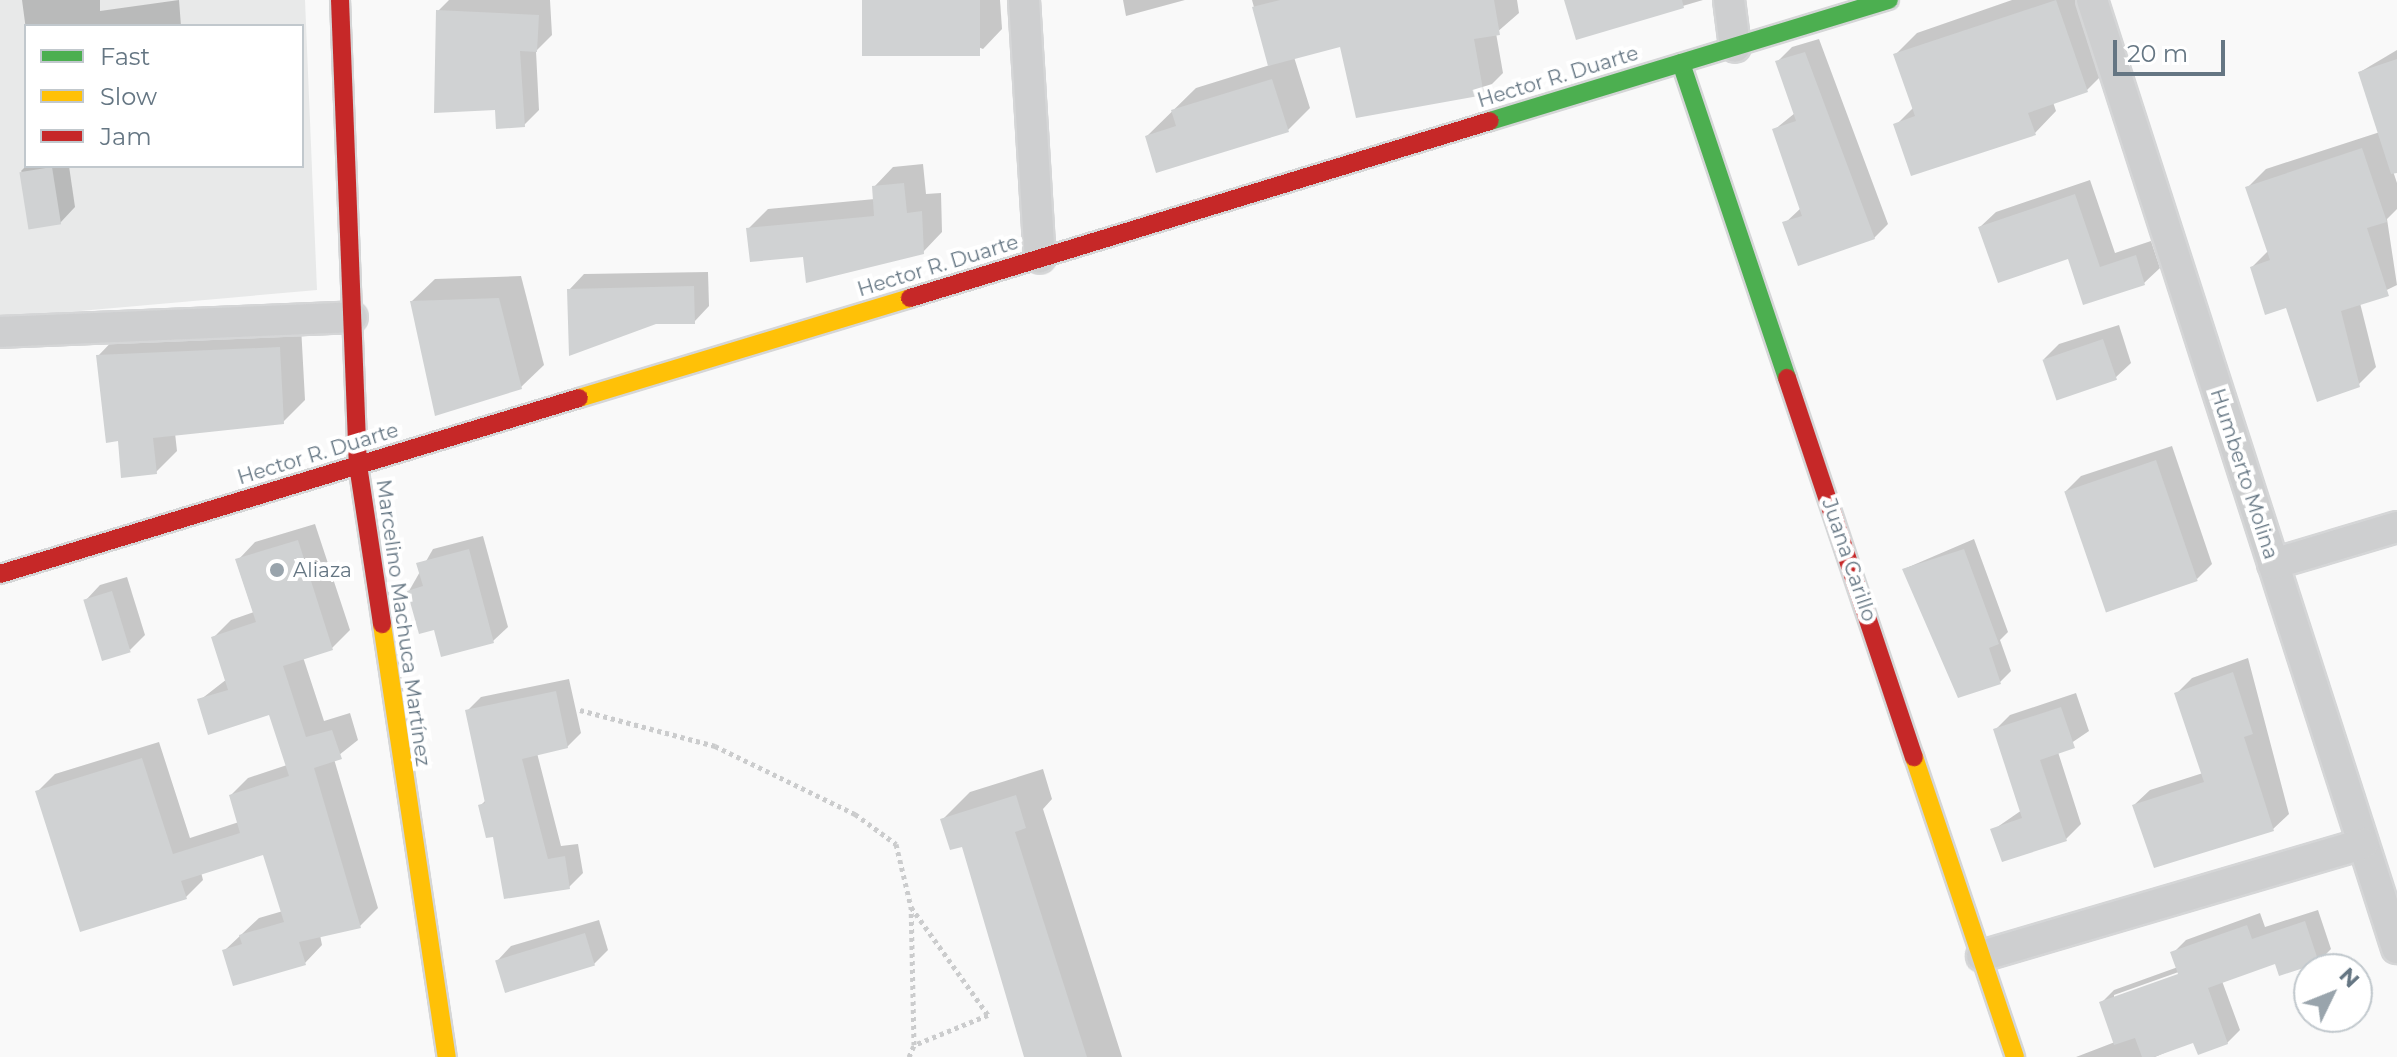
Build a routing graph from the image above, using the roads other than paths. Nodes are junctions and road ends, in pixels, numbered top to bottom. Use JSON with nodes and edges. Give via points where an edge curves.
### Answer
{"nodes":[{"id":1,"x":340,"y":0,"type":"edge"},
{"id":2,"x":1024,"y":0,"type":"edge"},
{"id":3,"x":1729,"y":0,"type":"edge"},
{"id":4,"x":1889,"y":0,"type":"edge"},
{"id":5,"x":2092,"y":0,"type":"edge"},
{"id":6,"x":1735,"y":47,"type":"junction"},
{"id":7,"x":1681,"y":63,"type":"junction"},
{"id":8,"x":1040,"y":258,"type":"junction"},
{"id":9,"x":352,"y":317,"type":"junction"},
{"id":10,"x":0,"y":332,"type":"edge"},
{"id":11,"x":358,"y":465,"type":"junction"},
{"id":12,"x":2397,"y":527,"type":"edge"},
{"id":13,"x":2273,"y":564,"type":"junction"},
{"id":14,"x":0,"y":574,"type":"edge"},
{"id":15,"x":2363,"y":844,"type":"junction"},
{"id":16,"x":2397,"y":948,"type":"edge"},
{"id":17,"x":1982,"y":956,"type":"junction"},
{"id":18,"x":447,"y":1057,"type":"edge"},
{"id":19,"x":2015,"y":1057,"type":"edge"}],
"edges":[{"from":1,"to":9,"type":"street","name":"Marcelino Machuca Martínez"},
{"from":2,"to":8,"type":"street"},
{"from":3,"to":6,"type":"street"},
{"from":4,"to":6,"type":"street","name":"Hector R. Duarte"},
{"from":5,"to":13,"type":"street","name":"Humberto Molina"},
{"from":6,"to":7,"type":"street","name":"Hector R. Duarte"},
{"from":7,"to":8,"type":"street","name":"Hector R. Duarte"},
{"from":7,"to":17,"type":"street","name":"Juana Carillo"},
{"from":8,"to":11,"type":"street","name":"Hector R. Duarte"},
{"from":9,"to":10,"type":"street"},
{"from":9,"to":11,"type":"street","name":"Marcelino Machuca Martínez"},
{"from":11,"to":14,"type":"street","name":"Hector R. Duarte"},
{"from":11,"to":18,"type":"street","name":"Marcelino Machuca Martínez"},
{"from":12,"to":13,"type":"street"},
{"from":13,"to":15,"type":"street","name":"Humberto Molina"},
{"from":15,"to":16,"type":"street","name":"Humberto Molina"},
{"from":15,"to":17,"type":"street"},
{"from":17,"to":19,"type":"street","name":"Juana Carillo"}]}
